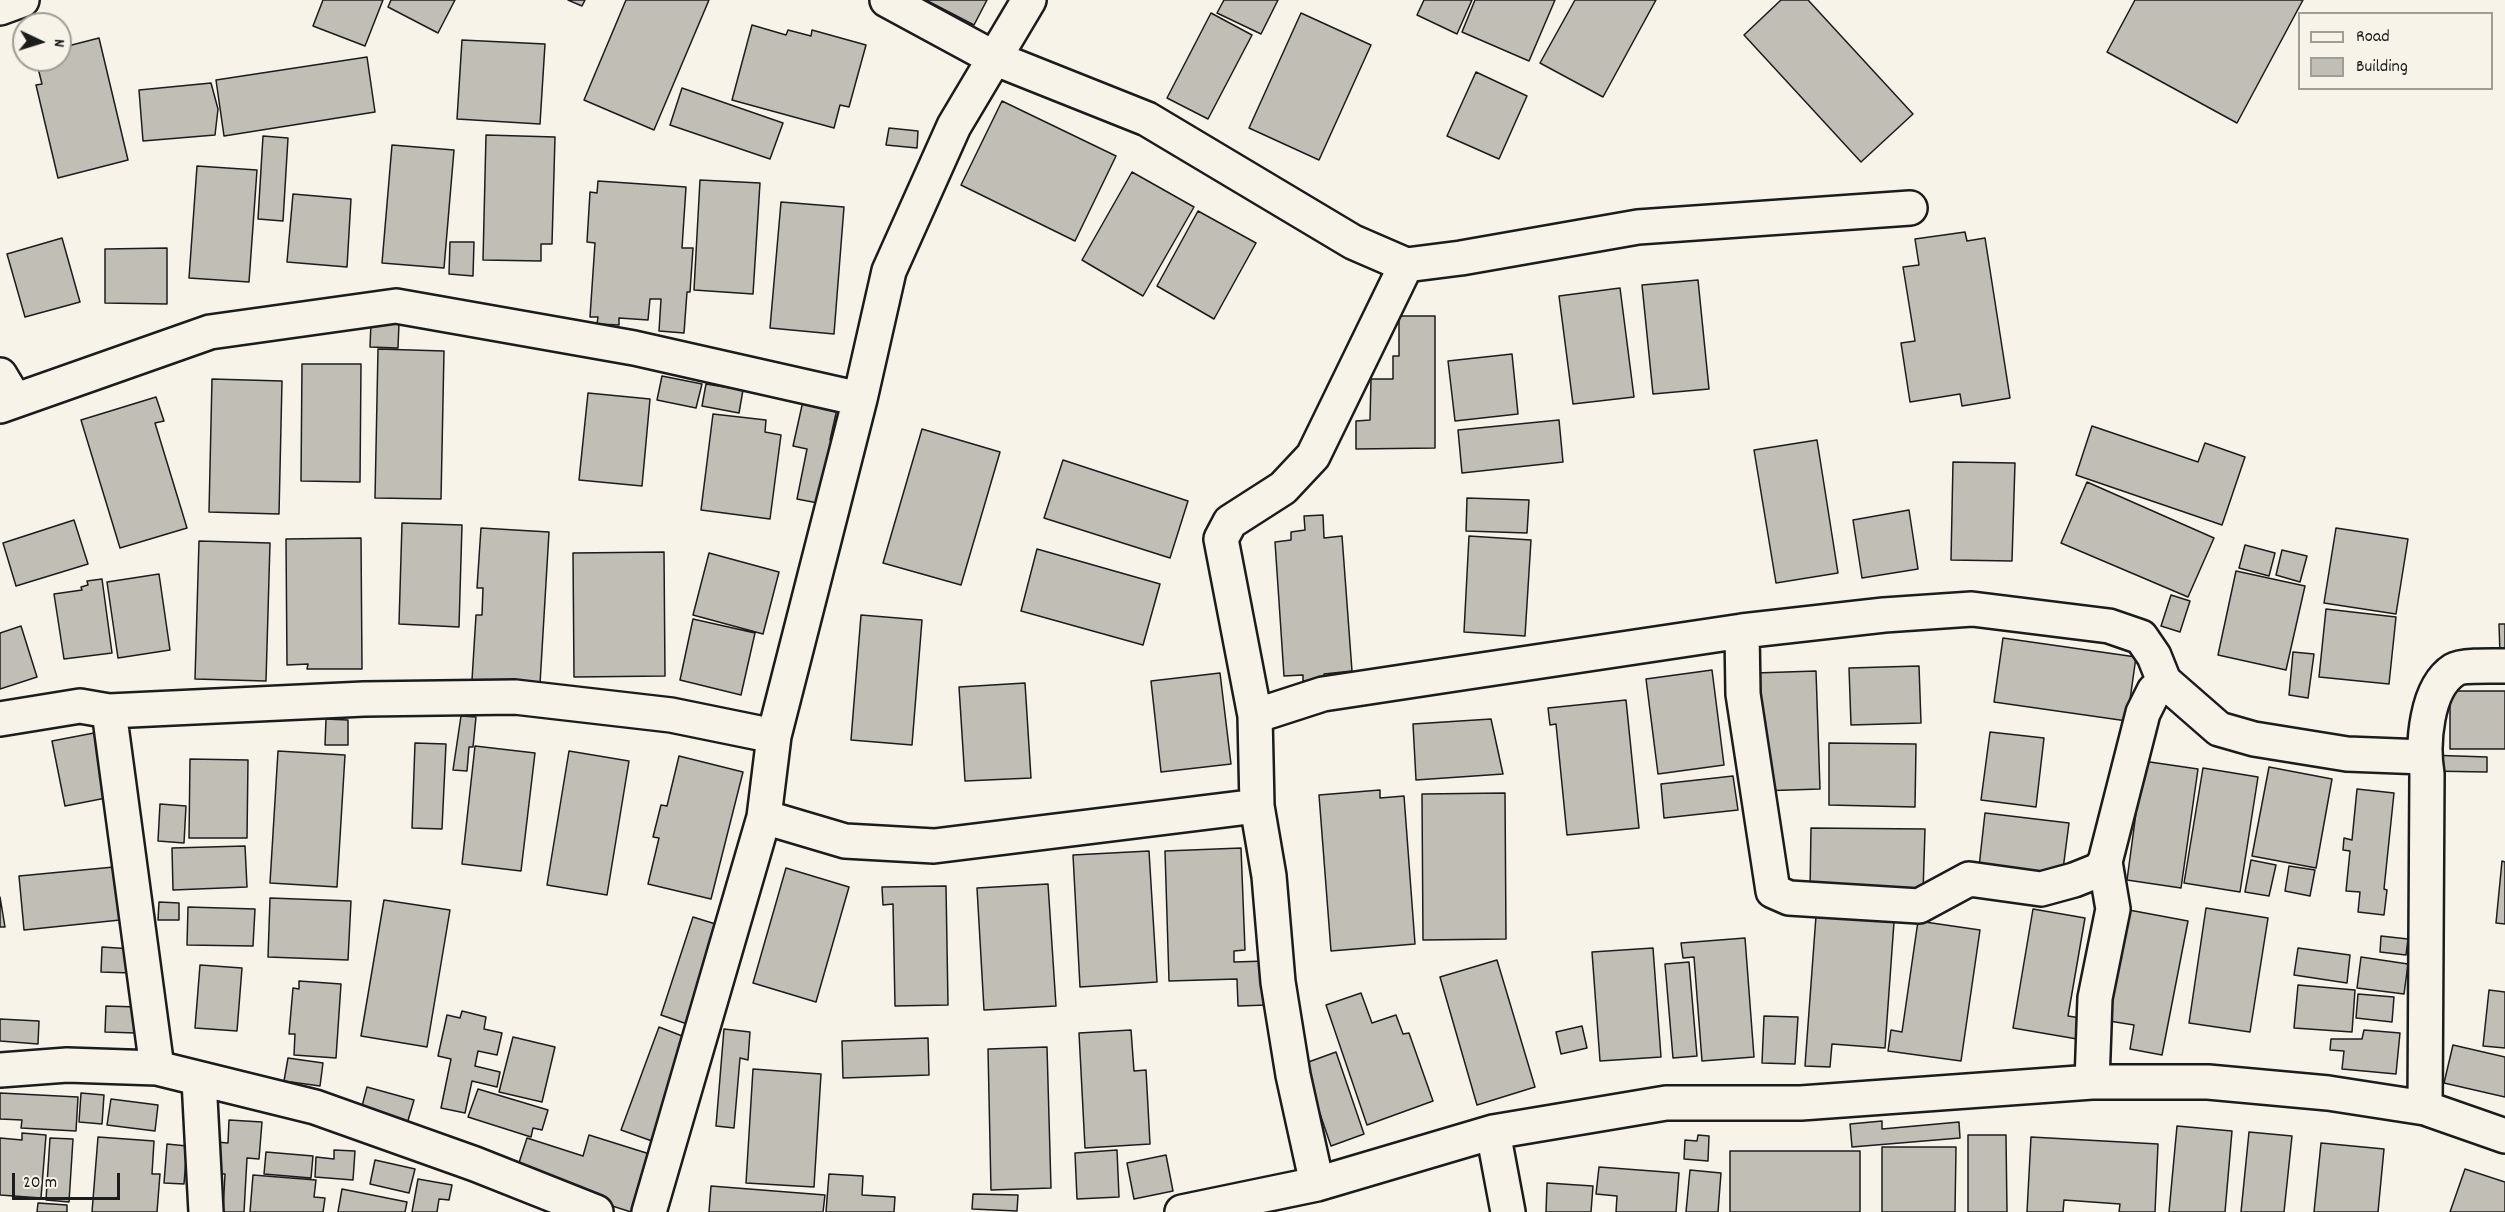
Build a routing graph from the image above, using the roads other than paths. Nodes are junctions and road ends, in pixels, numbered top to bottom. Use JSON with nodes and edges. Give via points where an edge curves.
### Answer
{"nodes":[{"id":1,"x":22,"y":0,"type":"edge"},
{"id":2,"x":887,"y":0,"type":"edge"},
{"id":3,"x":1029,"y":0,"type":"edge"},
{"id":4,"x":0,"y":8,"type":"edge"},
{"id":5,"x":994,"y":58,"type":"junction"},
{"id":6,"x":1910,"y":208,"type":"dead end"},
{"id":7,"x":1406,"y":265,"type":"junction"},
{"id":8,"x":5,"y":394,"type":"edge"},
{"id":9,"x":860,"y":399,"type":"junction"},
{"id":10,"x":1742,"y":632,"type":"junction"},
{"id":11,"x":2505,"y":666,"type":"edge"},
{"id":12,"x":2164,"y":681,"type":"junction"},
{"id":13,"x":109,"y":711,"type":"junction"},
{"id":14,"x":1255,"y":717,"type":"junction"},
{"id":15,"x":0,"y":719,"type":"edge"},
{"id":16,"x":774,"y":736,"type":"junction"},
{"id":17,"x":2424,"y":757,"type":"junction"},
{"id":18,"x":1257,"y":807,"type":"junction"},
{"id":19,"x":764,"y":817,"type":"junction"},
{"id":20,"x":2105,"y":862,"type":"junction"},
{"id":21,"x":157,"y":1068,"type":"junction"},
{"id":22,"x":0,"y":1070,"type":"edge"},
{"id":23,"x":199,"y":1080,"type":"junction"},
{"id":24,"x":2092,"y":1082,"type":"junction"},
{"id":25,"x":2426,"y":1108,"type":"junction"},
{"id":26,"x":1493,"y":1132,"type":"junction"},
{"id":27,"x":2505,"y":1136,"type":"edge"},
{"id":28,"x":1304,"y":1195,"type":"edge"},
{"id":29,"x":206,"y":1212,"type":"edge"},
{"id":30,"x":596,"y":1212,"type":"edge"},
{"id":31,"x":649,"y":1212,"type":"edge"},
{"id":32,"x":1182,"y":1212,"type":"edge"},
{"id":33,"x":1508,"y":1212,"type":"edge"}],
"edges":[{"from":1,"to":4,"type":"street"},
{"from":2,"to":5,"type":"street"},
{"from":3,"to":5,"type":"street"},
{"from":5,"to":7,"type":"street","via":[[1147,118],[1353,242]]},
{"from":5,"to":9,"type":"street","via":[[954,126],[889,271]]},
{"from":6,"to":7,"type":"street","via":[[1638,227]]},
{"from":7,"to":14,"type":"street","via":[[1313,456],[1283,488],[1230,522],[1221,538]]},
{"from":8,"to":9,"type":"street","via":[[210,332],[396,306],[634,348]]},
{"from":9,"to":16,"type":"street"},
{"from":10,"to":12,"type":"street","via":[[1972,609],[2109,626],[2141,637]]},
{"from":10,"to":14,"type":"street","via":[[1323,694]]},
{"from":10,"to":20,"type":"street","via":[[1743,694],[1773,891],[1789,898],[1919,906],[1969,879],[2042,889],[2099,870]]},
{"from":11,"to":17,"type":"street","via":[[2456,669],[2437,686]]},
{"from":12,"to":17,"type":"street","via":[[2219,729],[2254,739],[2347,754]]},
{"from":12,"to":20,"type":"street","via":[[2143,713]]},
{"from":13,"to":15,"type":"street","via":[[80,706]]},
{"from":13,"to":16,"type":"street","via":[[364,699],[515,697],[671,715]]},
{"from":13,"to":21,"type":"street"},
{"from":14,"to":18,"type":"street"},
{"from":16,"to":19,"type":"street"},
{"from":17,"to":25,"type":"street"},
{"from":18,"to":19,"type":"street","via":[[934,846],[845,841]]},
{"from":18,"to":28,"type":"street","via":[[1269,876]]},
{"from":19,"to":31,"type":"street"},
{"from":20,"to":24,"type":"street","via":[[2113,909],[2095,998]]},
{"from":21,"to":22,"type":"street","via":[[67,1065]]},
{"from":21,"to":23,"type":"street"},
{"from":23,"to":29,"type":"street"},
{"from":23,"to":30,"type":"street","via":[[315,1107]]},
{"from":24,"to":25,"type":"street","via":[[2208,1082],[2328,1093]]},
{"from":24,"to":26,"type":"street","via":[[1801,1103],[1666,1103]]},
{"from":25,"to":27,"type":"street"},
{"from":26,"to":28,"type":"street"},
{"from":26,"to":33,"type":"street"},
{"from":28,"to":32,"type":"street"}]}
